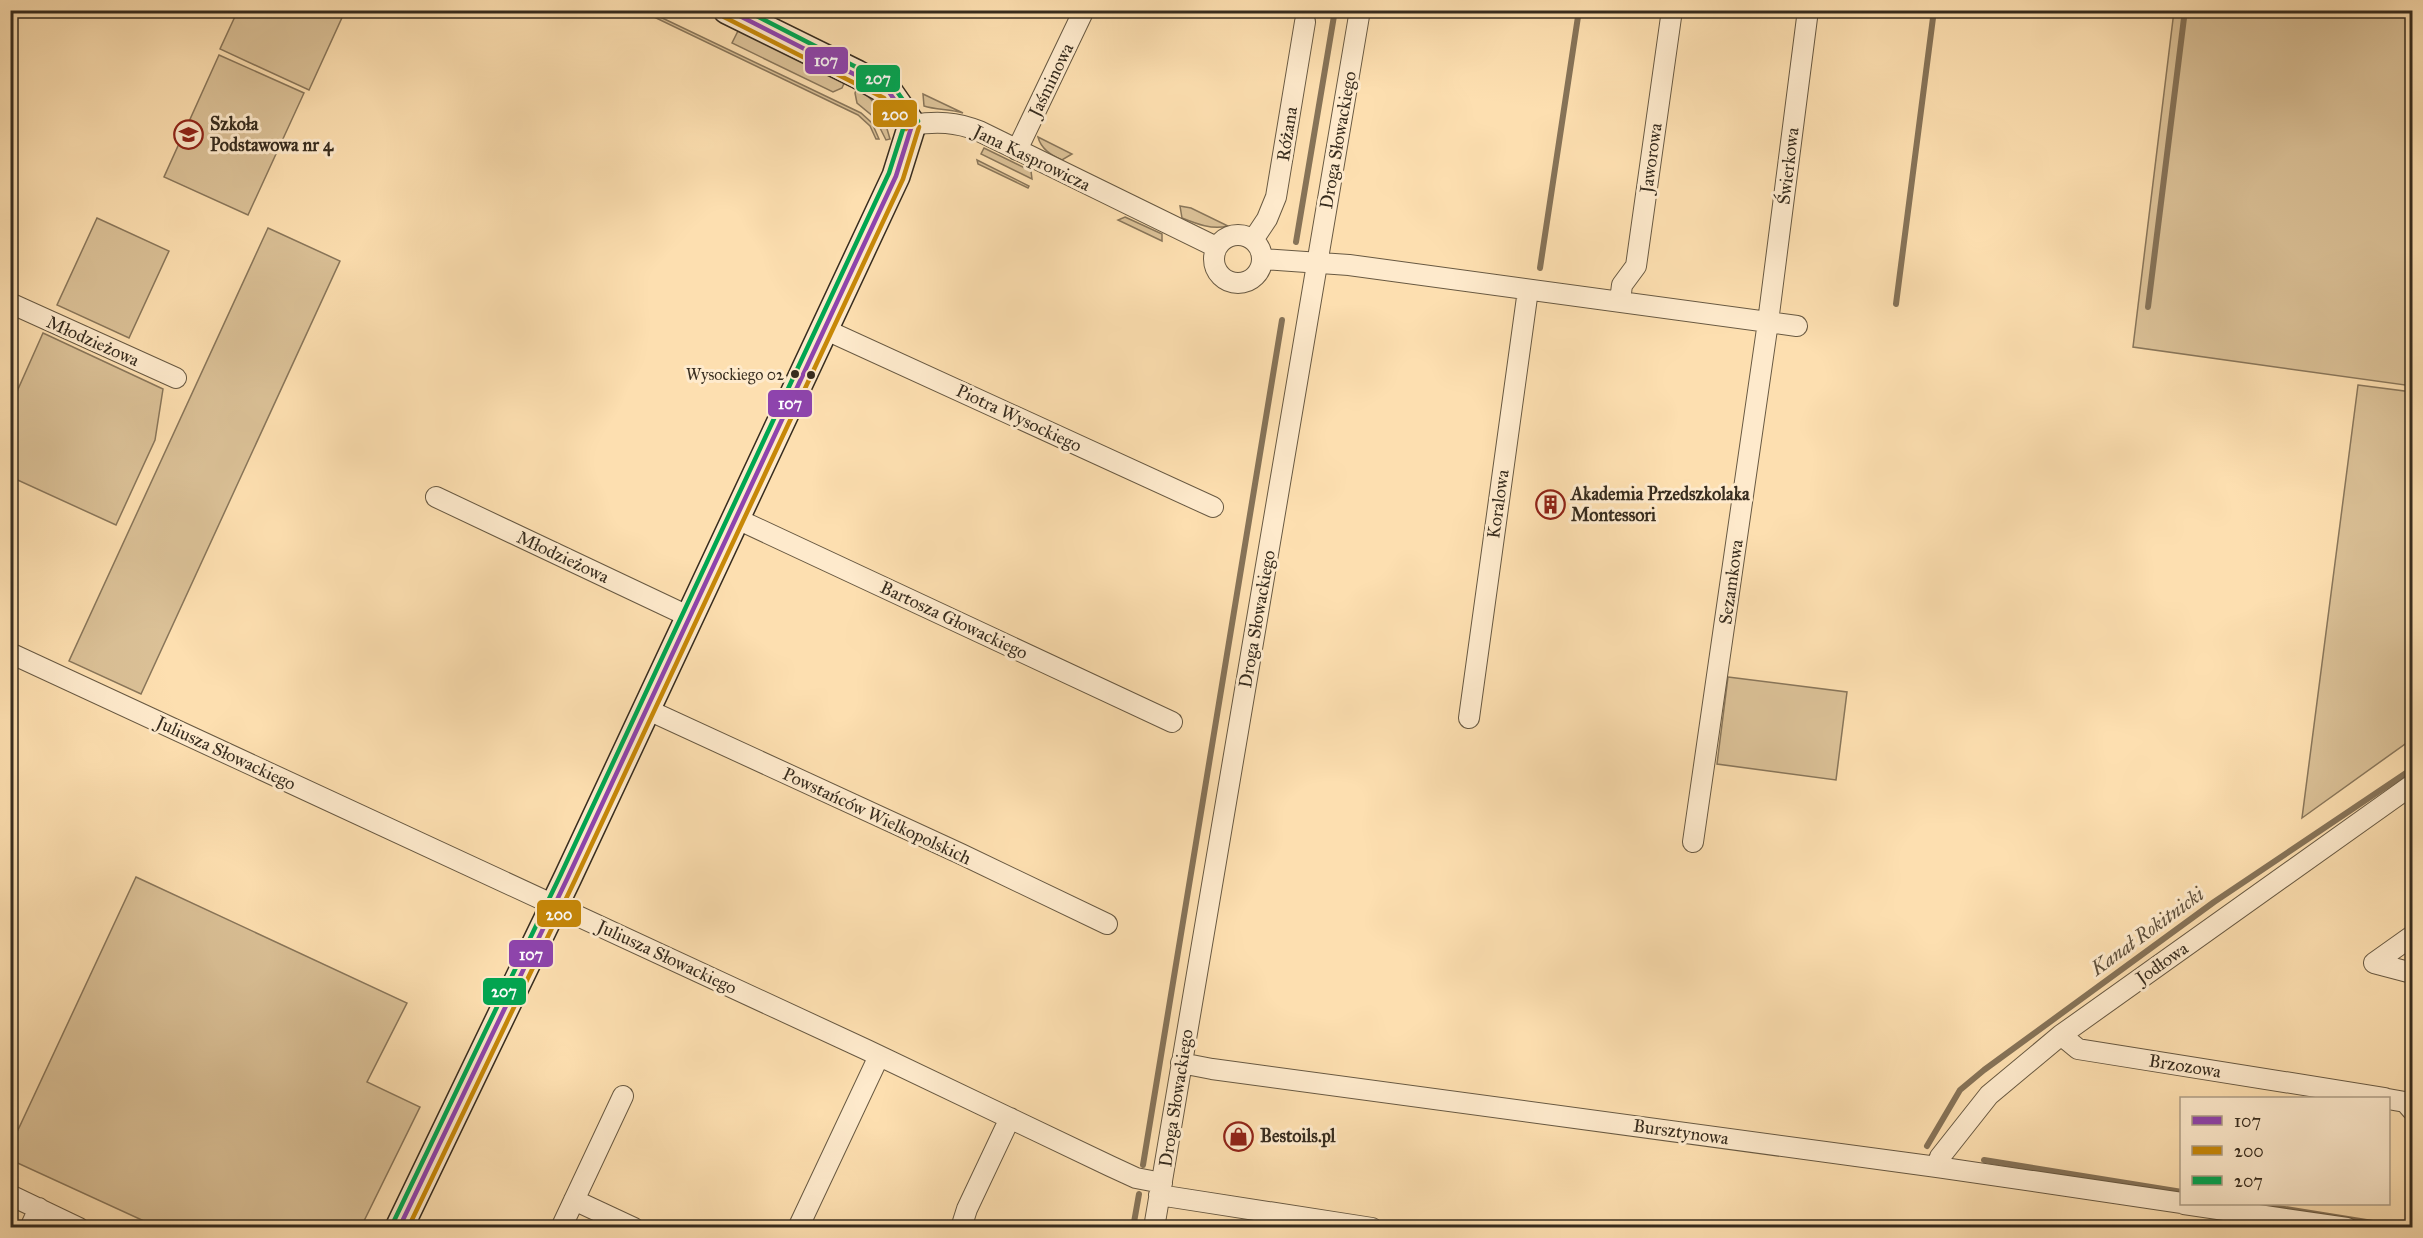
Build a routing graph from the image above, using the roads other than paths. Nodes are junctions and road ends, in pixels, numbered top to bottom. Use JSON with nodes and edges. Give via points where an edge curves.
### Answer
{"nodes":[{"id":1,"x":727,"y":10,"type":"edge"},
{"id":2,"x":1084,"y":10,"type":"edge"},
{"id":3,"x":1360,"y":10,"type":"edge"},
{"id":4,"x":1672,"y":10,"type":"edge"},
{"id":5,"x":1808,"y":10,"type":"edge"},
{"id":6,"x":1305,"y":22,"type":"dead end"},
{"id":7,"x":912,"y":125,"type":"junction"},
{"id":8,"x":1017,"y":150,"type":"junction"},
{"id":9,"x":1253,"y":240,"type":"junction"},
{"id":10,"x":1216,"y":247,"type":"junction"},
{"id":11,"x":1262,"y":259,"type":"junction"},
{"id":12,"x":1317,"y":264,"type":"junction"},
{"id":13,"x":1528,"y":290,"type":"junction"},
{"id":14,"x":1620,"y":301,"type":"junction"},
{"id":15,"x":10,"y":303,"type":"edge"},
{"id":16,"x":1768,"y":322,"type":"junction"},
{"id":17,"x":1797,"y":326,"type":"dead end"},
{"id":18,"x":824,"y":329,"type":"junction"},
{"id":19,"x":176,"y":378,"type":"dead end"},
{"id":20,"x":436,"y":497,"type":"dead end"},
{"id":21,"x":1213,"y":507,"type":"dead end"},
{"id":22,"x":735,"y":519,"type":"junction"},
{"id":23,"x":690,"y":617,"type":"junction"},
{"id":24,"x":10,"y":653,"type":"edge"},
{"id":25,"x":646,"y":710,"type":"junction"},
{"id":26,"x":1469,"y":718,"type":"dead end"},
{"id":27,"x":1172,"y":722,"type":"dead end"},
{"id":28,"x":2412,"y":785,"type":"edge"},
{"id":29,"x":1693,"y":842,"type":"dead end"},
{"id":30,"x":555,"y":906,"type":"junction"},
{"id":31,"x":1107,"y":924,"type":"dead end"},
{"id":32,"x":2412,"y":936,"type":"edge"},
{"id":33,"x":2412,"y":973,"type":"edge"},
{"id":34,"x":2061,"y":1035,"type":"junction"},
{"id":35,"x":879,"y":1056,"type":"junction"},
{"id":36,"x":1181,"y":1063,"type":"junction"},
{"id":37,"x":623,"y":1096,"type":"dead end"},
{"id":38,"x":2375,"y":1097,"type":"edge"},
{"id":39,"x":2390,"y":1100,"type":"edge"},
{"id":40,"x":2412,"y":1110,"type":"edge"},
{"id":41,"x":1010,"y":1118,"type":"junction"},
{"id":42,"x":1937,"y":1167,"type":"junction"},
{"id":43,"x":1161,"y":1189,"type":"junction"},
{"id":44,"x":10,"y":1195,"type":"edge"},
{"id":45,"x":574,"y":1200,"type":"junction"},
{"id":46,"x":2180,"y":1203,"type":"edge"},
{"id":47,"x":2197,"y":1205,"type":"edge"},
{"id":48,"x":39,"y":1208,"type":"junction"},
{"id":49,"x":30,"y":1227,"type":"edge"},
{"id":50,"x":79,"y":1227,"type":"edge"},
{"id":51,"x":399,"y":1227,"type":"edge"},
{"id":52,"x":561,"y":1227,"type":"edge"},
{"id":53,"x":634,"y":1227,"type":"edge"},
{"id":54,"x":798,"y":1227,"type":"edge"},
{"id":55,"x":961,"y":1227,"type":"edge"},
{"id":56,"x":1154,"y":1227,"type":"edge"},
{"id":57,"x":1372,"y":1227,"type":"edge"},
{"id":58,"x":2347,"y":1227,"type":"edge"}],
"edges":[{"from":1,"to":7,"type":"street","via":[[889,92]]},
{"from":2,"to":8,"type":"street","name":"Jaśminowa"},
{"from":3,"to":12,"type":"street","name":"Droga Słowackiego"},
{"from":4,"to":14,"type":"street","name":"Jaworowa","via":[[1636,266],[1622,285]]},
{"from":5,"to":16,"type":"street","name":"Świerkowa"},
{"from":6,"to":9,"type":"street","name":"Różana","via":[[1276,197],[1268,219]]},
{"from":7,"to":8,"type":"street","name":"Jana Kasprowicza","via":[[961,124]]},
{"from":7,"to":18,"type":"street","via":[[896,176]]},
{"from":8,"to":10,"type":"street","name":"Jana Kasprowicza"},
{"from":9,"to":10,"type":"street","via":[[1233,235]]},
{"from":9,"to":11,"type":"street"},
{"from":10,"to":11,"type":"street","via":[[1216,268],[1231,282],[1252,278]]},
{"from":11,"to":12,"type":"street"},
{"from":12,"to":13,"type":"street"},
{"from":12,"to":36,"type":"street","name":"Droga Słowackiego"},
{"from":13,"to":14,"type":"street"},
{"from":13,"to":26,"type":"street","name":"Koralowa"},
{"from":14,"to":16,"type":"street"},
{"from":15,"to":19,"type":"street","name":"Młodzieżowa"},
{"from":16,"to":17,"type":"street"},
{"from":16,"to":29,"type":"street","name":"Sezamkowa"},
{"from":18,"to":21,"type":"street","name":"Piotra Wysockiego"},
{"from":18,"to":22,"type":"street"},
{"from":20,"to":23,"type":"street","name":"Młodzieżowa"},
{"from":22,"to":23,"type":"street"},
{"from":22,"to":27,"type":"street","name":"Bartosza Głowackiego"},
{"from":23,"to":25,"type":"street"},
{"from":24,"to":30,"type":"street","name":"Juliusza Słowackiego"},
{"from":25,"to":30,"type":"street"},
{"from":25,"to":31,"type":"street","name":"Powstańców Wielkopolskich"},
{"from":28,"to":34,"type":"street","name":"Jodłowa"},
{"from":30,"to":35,"type":"street","name":"Juliusza Słowackiego"},
{"from":30,"to":51,"type":"street"},
{"from":32,"to":33,"type":"street","via":[[2374,963]]},
{"from":34,"to":38,"type":"street","name":"Brzozowa","via":[[2078,1049]]},
{"from":34,"to":42,"type":"street","name":"Jodłowa","via":[[1989,1095],[1940,1157]]},
{"from":35,"to":41,"type":"street","name":"Juliusza Słowackiego"},
{"from":35,"to":54,"type":"street"},
{"from":36,"to":42,"type":"street","name":"Bursztynowa"},
{"from":36,"to":43,"type":"street","name":"Droga Słowackiego"},
{"from":37,"to":45,"type":"street"},
{"from":39,"to":40,"type":"street","name":"Brzozowa","via":[[2405,1102]]},
{"from":41,"to":43,"type":"street","name":"Juliusza Słowackiego"},
{"from":41,"to":55,"type":"street"},
{"from":42,"to":46,"type":"street","name":"Bursztynowa"},
{"from":43,"to":56,"type":"street","name":"Droga Słowackiego"},
{"from":43,"to":57,"type":"street","name":"Juliusza Słowackiego"},
{"from":44,"to":48,"type":"street"},
{"from":45,"to":52,"type":"street"},
{"from":45,"to":53,"type":"street"},
{"from":47,"to":58,"type":"street","name":"Bursztynowa"},
{"from":48,"to":49,"type":"street"},
{"from":48,"to":50,"type":"street"}]}
